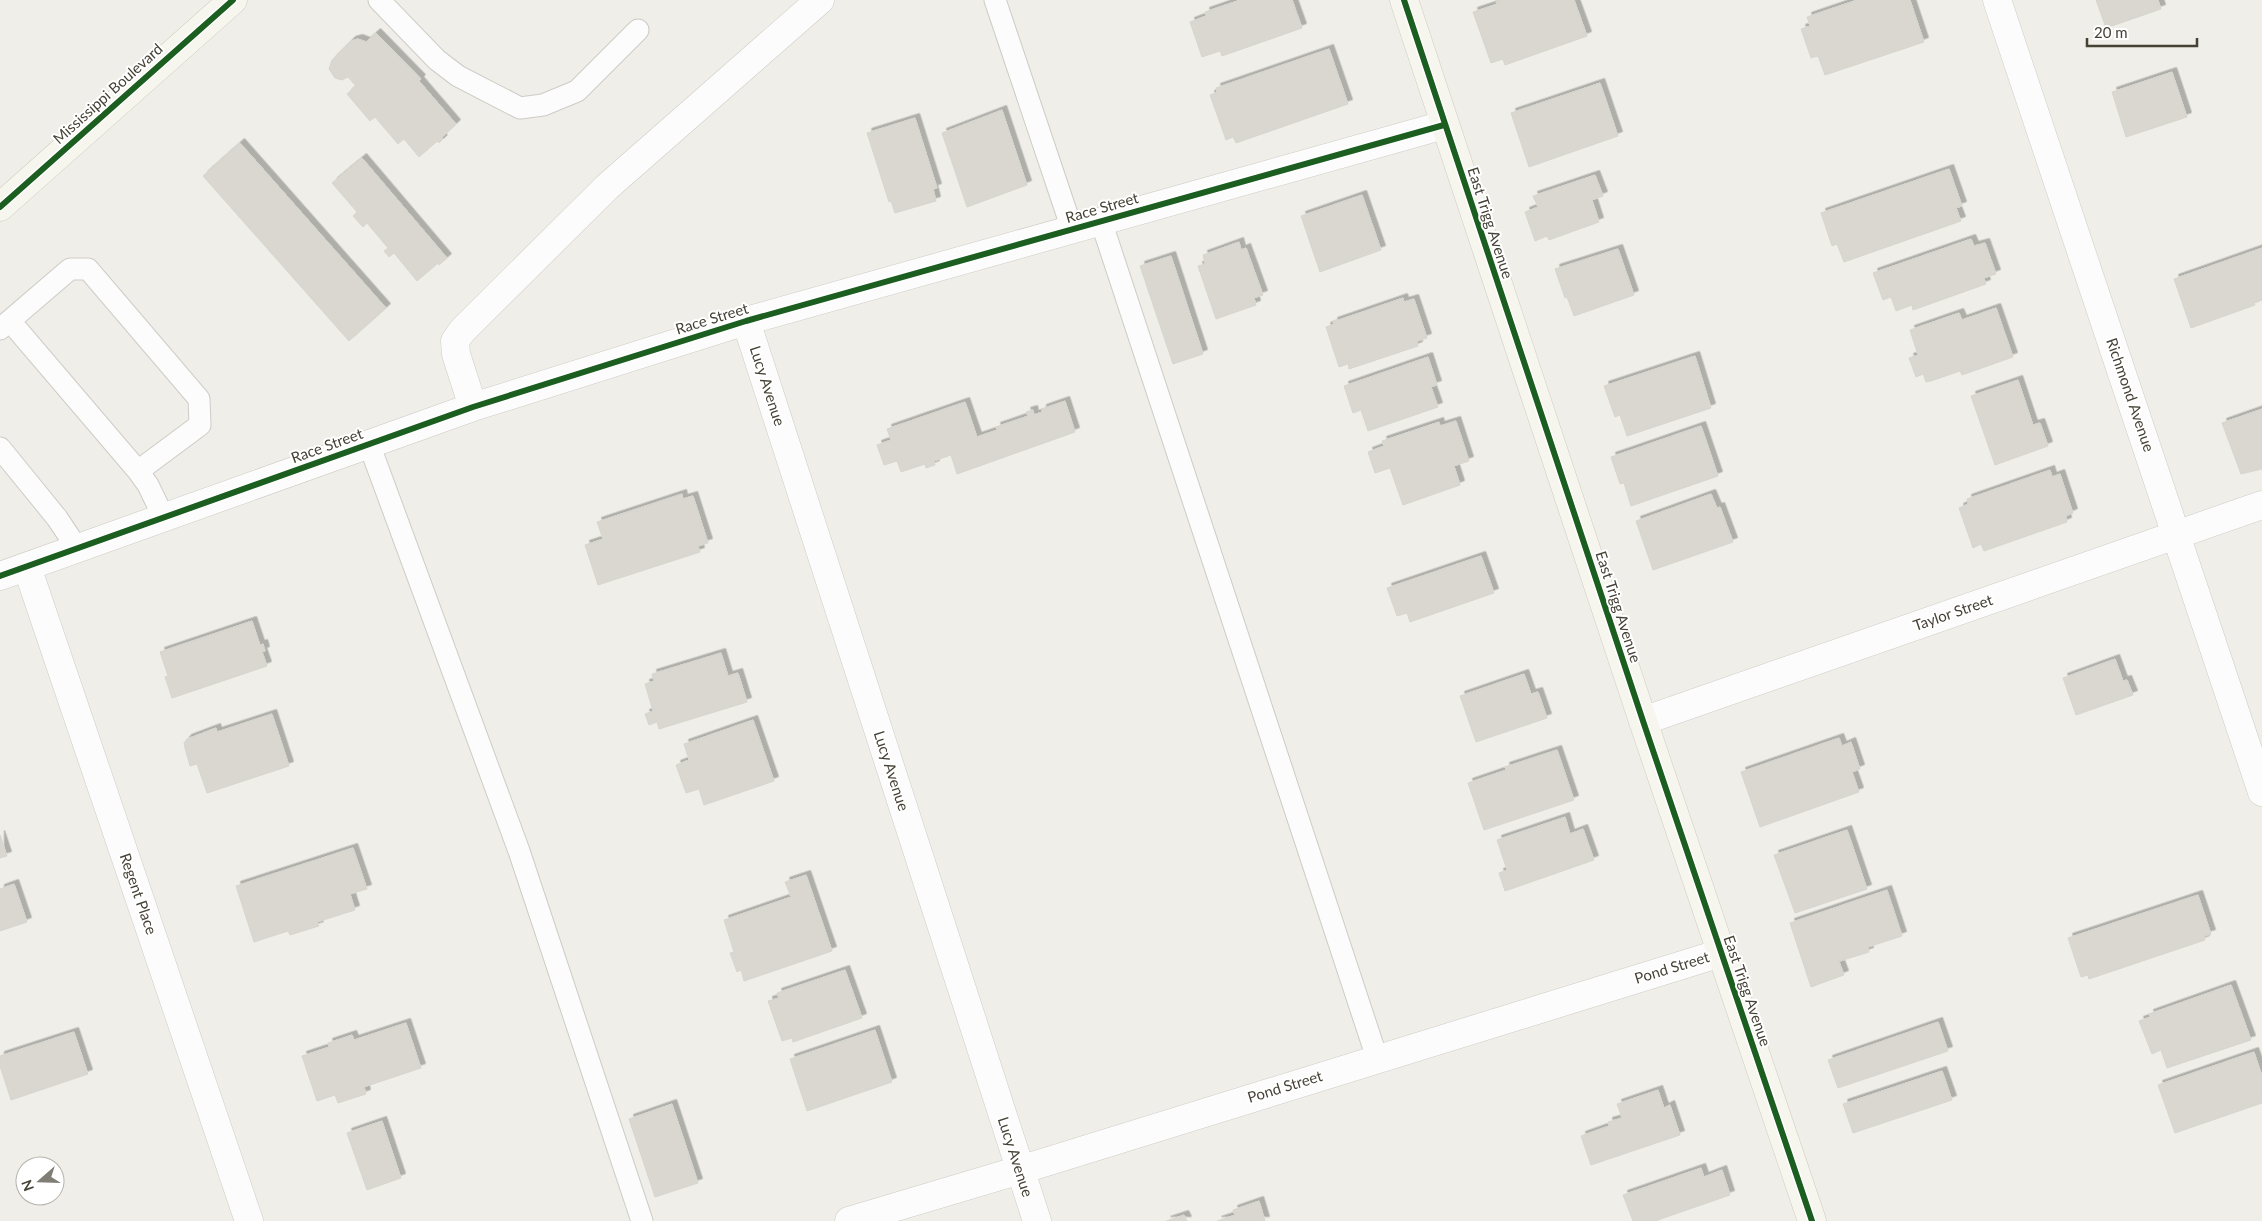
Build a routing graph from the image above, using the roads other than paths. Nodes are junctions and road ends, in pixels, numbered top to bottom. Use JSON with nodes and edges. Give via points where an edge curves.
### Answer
{"nodes":[{"id":1,"x":233,"y":0,"type":"edge"},
{"id":2,"x":379,"y":0,"type":"edge"},
{"id":3,"x":820,"y":0,"type":"edge"},
{"id":4,"x":995,"y":0,"type":"edge"},
{"id":5,"x":1404,"y":0,"type":"edge"},
{"id":6,"x":1997,"y":0,"type":"edge"},
{"id":7,"x":638,"y":30,"type":"dead end"},
{"id":8,"x":1444,"y":125,"type":"junction"},
{"id":9,"x":0,"y":207,"type":"edge"},
{"id":10,"x":1101,"y":221,"type":"junction"},
{"id":11,"x":1072,"y":229,"type":"junction"},
{"id":12,"x":746,"y":321,"type":"junction"},
{"id":13,"x":5,"y":325,"type":"edge"},
{"id":14,"x":472,"y":407,"type":"junction"},
{"id":15,"x":370,"y":444,"type":"junction"},
{"id":16,"x":0,"y":448,"type":"edge"},
{"id":17,"x":138,"y":471,"type":"junction"},
{"id":18,"x":2262,"y":505,"type":"edge"},
{"id":19,"x":164,"y":518,"type":"junction"},
{"id":20,"x":2178,"y":535,"type":"junction"},
{"id":21,"x":77,"y":548,"type":"junction"},
{"id":22,"x":27,"y":567,"type":"junction"},
{"id":23,"x":0,"y":576,"type":"edge"},
{"id":24,"x":1643,"y":721,"type":"junction"},
{"id":25,"x":2262,"y":792,"type":"edge"},
{"id":26,"x":1721,"y":953,"type":"junction"},
{"id":27,"x":1377,"y":1058,"type":"junction"},
{"id":28,"x":1020,"y":1170,"type":"junction"},
{"id":29,"x":249,"y":1221,"type":"edge"},
{"id":30,"x":642,"y":1221,"type":"edge"},
{"id":31,"x":849,"y":1221,"type":"edge"},
{"id":32,"x":1037,"y":1221,"type":"edge"},
{"id":33,"x":1812,"y":1221,"type":"edge"}],
"edges":[{"from":1,"to":9,"type":"street","name":"Mississippi Boulevard"},
{"from":2,"to":7,"type":"lane","via":[[444,65],[488,93],[520,108],[543,105],[577,91]]},
{"from":3,"to":14,"type":"street","via":[[607,187],[455,340]]},
{"from":4,"to":11,"type":"lane"},
{"from":5,"to":8,"type":"street","name":"East Trigg Avenue"},
{"from":6,"to":20,"type":"street","name":"Richmond Avenue"},
{"from":8,"to":10,"type":"street","name":"Race Street"},
{"from":8,"to":24,"type":"street","name":"East Trigg Avenue"},
{"from":10,"to":11,"type":"street","name":"Race Street"},
{"from":10,"to":27,"type":"lane"},
{"from":11,"to":12,"type":"street","name":"Race Street"},
{"from":12,"to":14,"type":"street","name":"Race Street"},
{"from":12,"to":28,"type":"street","name":"Lucy Avenue"},
{"from":13,"to":17,"type":"lane"},
{"from":13,"to":17,"type":"lane","via":[[70,269],[88,268],[199,399],[200,425]]},
{"from":14,"to":15,"type":"street","name":"Race Street"},
{"from":15,"to":19,"type":"street","name":"Race Street"},
{"from":15,"to":30,"type":"lane","via":[[519,852]]},
{"from":16,"to":21,"type":"lane"},
{"from":17,"to":19,"type":"lane"},
{"from":18,"to":20,"type":"street","name":"Taylor Street"},
{"from":19,"to":21,"type":"street","name":"Race Street"},
{"from":20,"to":24,"type":"street","name":"Taylor Street"},
{"from":20,"to":25,"type":"street","name":"Richmond Avenue"},
{"from":21,"to":22,"type":"street","name":"Race Street"},
{"from":22,"to":23,"type":"street","name":"Race Street"},
{"from":22,"to":29,"type":"street","name":"Regent Place"},
{"from":24,"to":26,"type":"street","name":"East Trigg Avenue"},
{"from":26,"to":27,"type":"street","name":"Pond Street"},
{"from":26,"to":33,"type":"street","name":"East Trigg Avenue"},
{"from":27,"to":28,"type":"street","name":"Pond Street"},
{"from":28,"to":31,"type":"street","name":"Pond Street"},
{"from":28,"to":32,"type":"street","name":"Lucy Avenue"}]}
